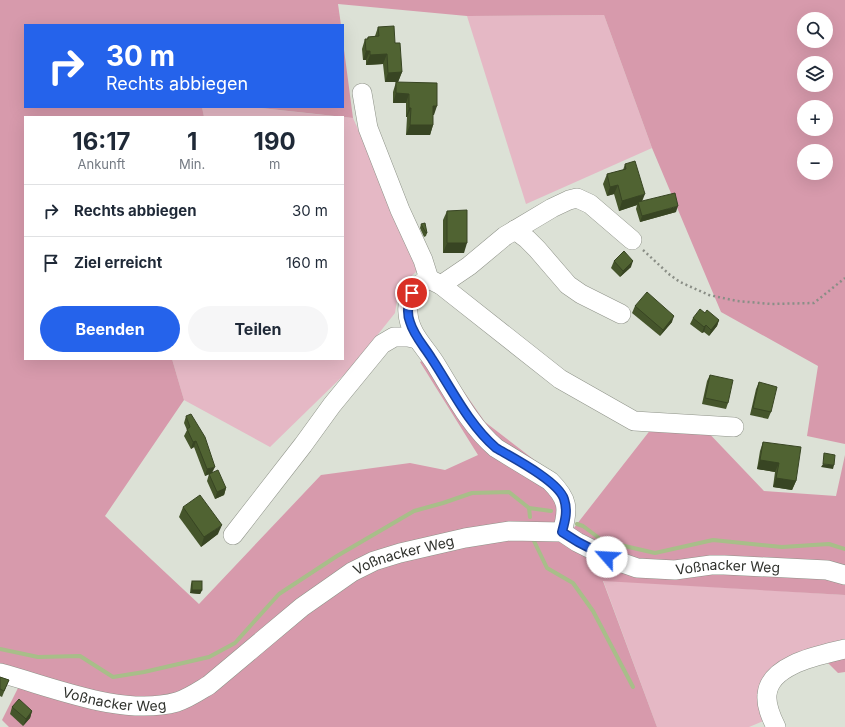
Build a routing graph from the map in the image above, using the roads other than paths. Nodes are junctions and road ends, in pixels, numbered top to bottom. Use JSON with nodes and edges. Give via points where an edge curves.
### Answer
{"nodes":[{"id":1,"x":362,"y":94,"type":"dead end"},
{"id":2,"x":515,"y":230,"type":"junction"},
{"id":3,"x":632,"y":240,"type":"road end"},
{"id":4,"x":435,"y":282,"type":"junction"},
{"id":5,"x":621,"y":314,"type":"dead end"},
{"id":6,"x":417,"y":339,"type":"junction"},
{"id":7,"x":734,"y":427,"type":"dead end"},
{"id":8,"x":562,"y":532,"type":"junction"},
{"id":9,"x":233,"y":534,"type":"dead end"},
{"id":10,"x":845,"y":575,"type":"edge"},
{"id":11,"x":845,"y":649,"type":"edge"},
{"id":12,"x":0,"y":673,"type":"edge"},
{"id":13,"x":776,"y":727,"type":"edge"}],
"edges":[{"from":1,"to":4,"type":"street","via":[[368,128],[400,210]]},
{"from":2,"to":3,"type":"street","via":[[562,202],[577,198],[590,204]]},
{"from":2,"to":4,"type":"street","via":[[469,266]]},
{"from":2,"to":5,"type":"street","via":[[527,238],[568,285]]},
{"from":4,"to":6,"type":"street","via":[[418,286],[412,293],[407,307],[409,322]]},
{"from":4,"to":7,"type":"street","via":[[560,378],[634,421]]},
{"from":6,"to":8,"type":"street","via":[[489,442],[557,488],[564,498],[566,507]]},
{"from":6,"to":9,"type":"street","via":[[394,337],[382,344]]},
{"from":8,"to":10,"type":"street","name":"Voßnacker Weg","via":[[617,562],[638,568],[675,570],[724,565],[827,570]]},
{"from":8,"to":12,"type":"street","name":"Voßnacker Weg","via":[[510,531],[487,534],[374,561],[352,572],[317,596],[209,685],[194,695],[165,705],[108,703]]},
{"from":11,"to":13,"type":"street","via":[[793,665],[773,679],[766,694],[769,712]]}]}
